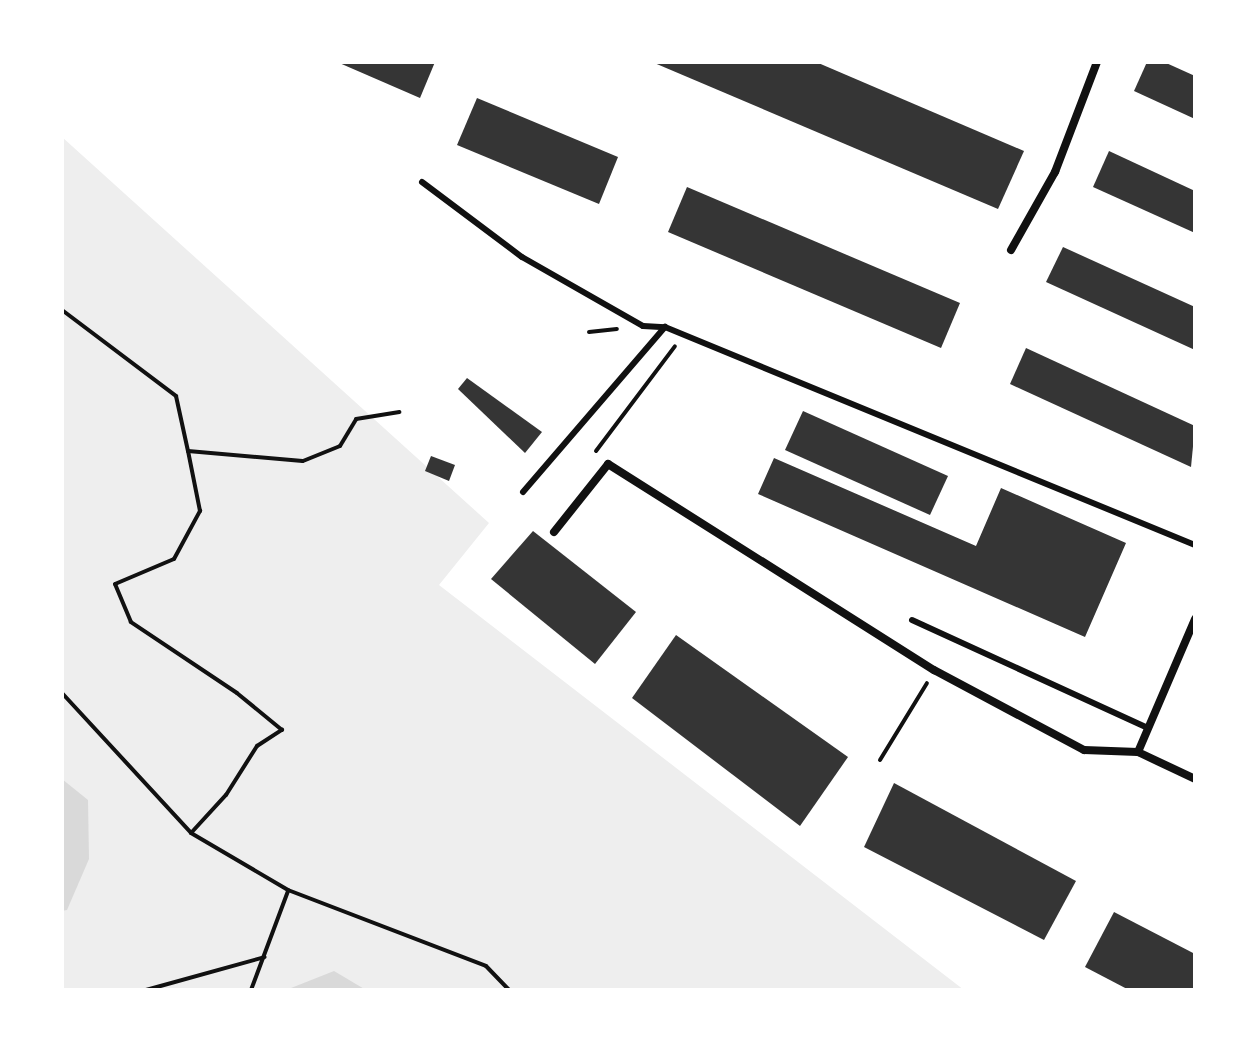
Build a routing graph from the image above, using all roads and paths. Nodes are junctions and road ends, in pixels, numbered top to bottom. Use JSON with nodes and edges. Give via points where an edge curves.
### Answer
{"nodes":[{"id":1,"x":1097,"y":62,"type":"edge"},
{"id":2,"x":422,"y":182,"type":"dead end"},
{"id":3,"x":1011,"y":250,"type":"dead end"},
{"id":4,"x":62,"y":310,"type":"edge"},
{"id":5,"x":665,"y":327,"type":"junction"},
{"id":6,"x":683,"y":334,"type":"junction"},
{"id":7,"x":399,"y":412,"type":"dead end"},
{"id":8,"x":188,"y":451,"type":"junction"},
{"id":9,"x":608,"y":464,"type":"junction"},
{"id":10,"x":523,"y":492,"type":"dead end"},
{"id":11,"x":554,"y":532,"type":"dead end"},
{"id":12,"x":1195,"y":545,"type":"edge"},
{"id":13,"x":1195,"y":619,"type":"edge"},
{"id":14,"x":912,"y":620,"type":"dead end"},
{"id":15,"x":934,"y":670,"type":"junction"},
{"id":16,"x":62,"y":693,"type":"edge"},
{"id":17,"x":1148,"y":728,"type":"junction"},
{"id":18,"x":1138,"y":752,"type":"junction"},
{"id":19,"x":880,"y":760,"type":"dead end"},
{"id":20,"x":1195,"y":779,"type":"edge"},
{"id":21,"x":191,"y":833,"type":"junction"},
{"id":22,"x":288,"y":890,"type":"junction"},
{"id":23,"x":265,"y":957,"type":"junction"},
{"id":24,"x":146,"y":990,"type":"edge"},
{"id":25,"x":251,"y":990,"type":"edge"},
{"id":26,"x":509,"y":990,"type":"edge"}],
"edges":[{"from":1,"to":3,"type":"street","via":[[1055,172]]},
{"from":2,"to":5,"type":"lane","via":[[552,275],[643,326]]},
{"from":4,"to":8,"type":"path","via":[[176,396]]},
{"from":5,"to":6,"type":"lane"},
{"from":5,"to":10,"type":"lane"},
{"from":6,"to":9,"type":"path","via":[[594,454]]},
{"from":6,"to":12,"type":"lane"},
{"from":7,"to":8,"type":"path","via":[[356,419],[340,446],[303,461]]},
{"from":8,"to":21,"type":"path","via":[[200,511],[194,523],[174,559],[115,584],[131,622],[282,730],[257,746],[226,795]]},
{"from":9,"to":11,"type":"street"},
{"from":9,"to":15,"type":"street"},
{"from":13,"to":17,"type":"street"},
{"from":14,"to":17,"type":"lane"},
{"from":15,"to":18,"type":"street","via":[[1084,750]]},
{"from":15,"to":19,"type":"path"},
{"from":16,"to":21,"type":"path"},
{"from":17,"to":18,"type":"street"},
{"from":18,"to":20,"type":"street"},
{"from":21,"to":22,"type":"path"},
{"from":22,"to":23,"type":"path"},
{"from":22,"to":26,"type":"path","via":[[486,966]]},
{"from":23,"to":24,"type":"path"},
{"from":23,"to":25,"type":"path"}]}
